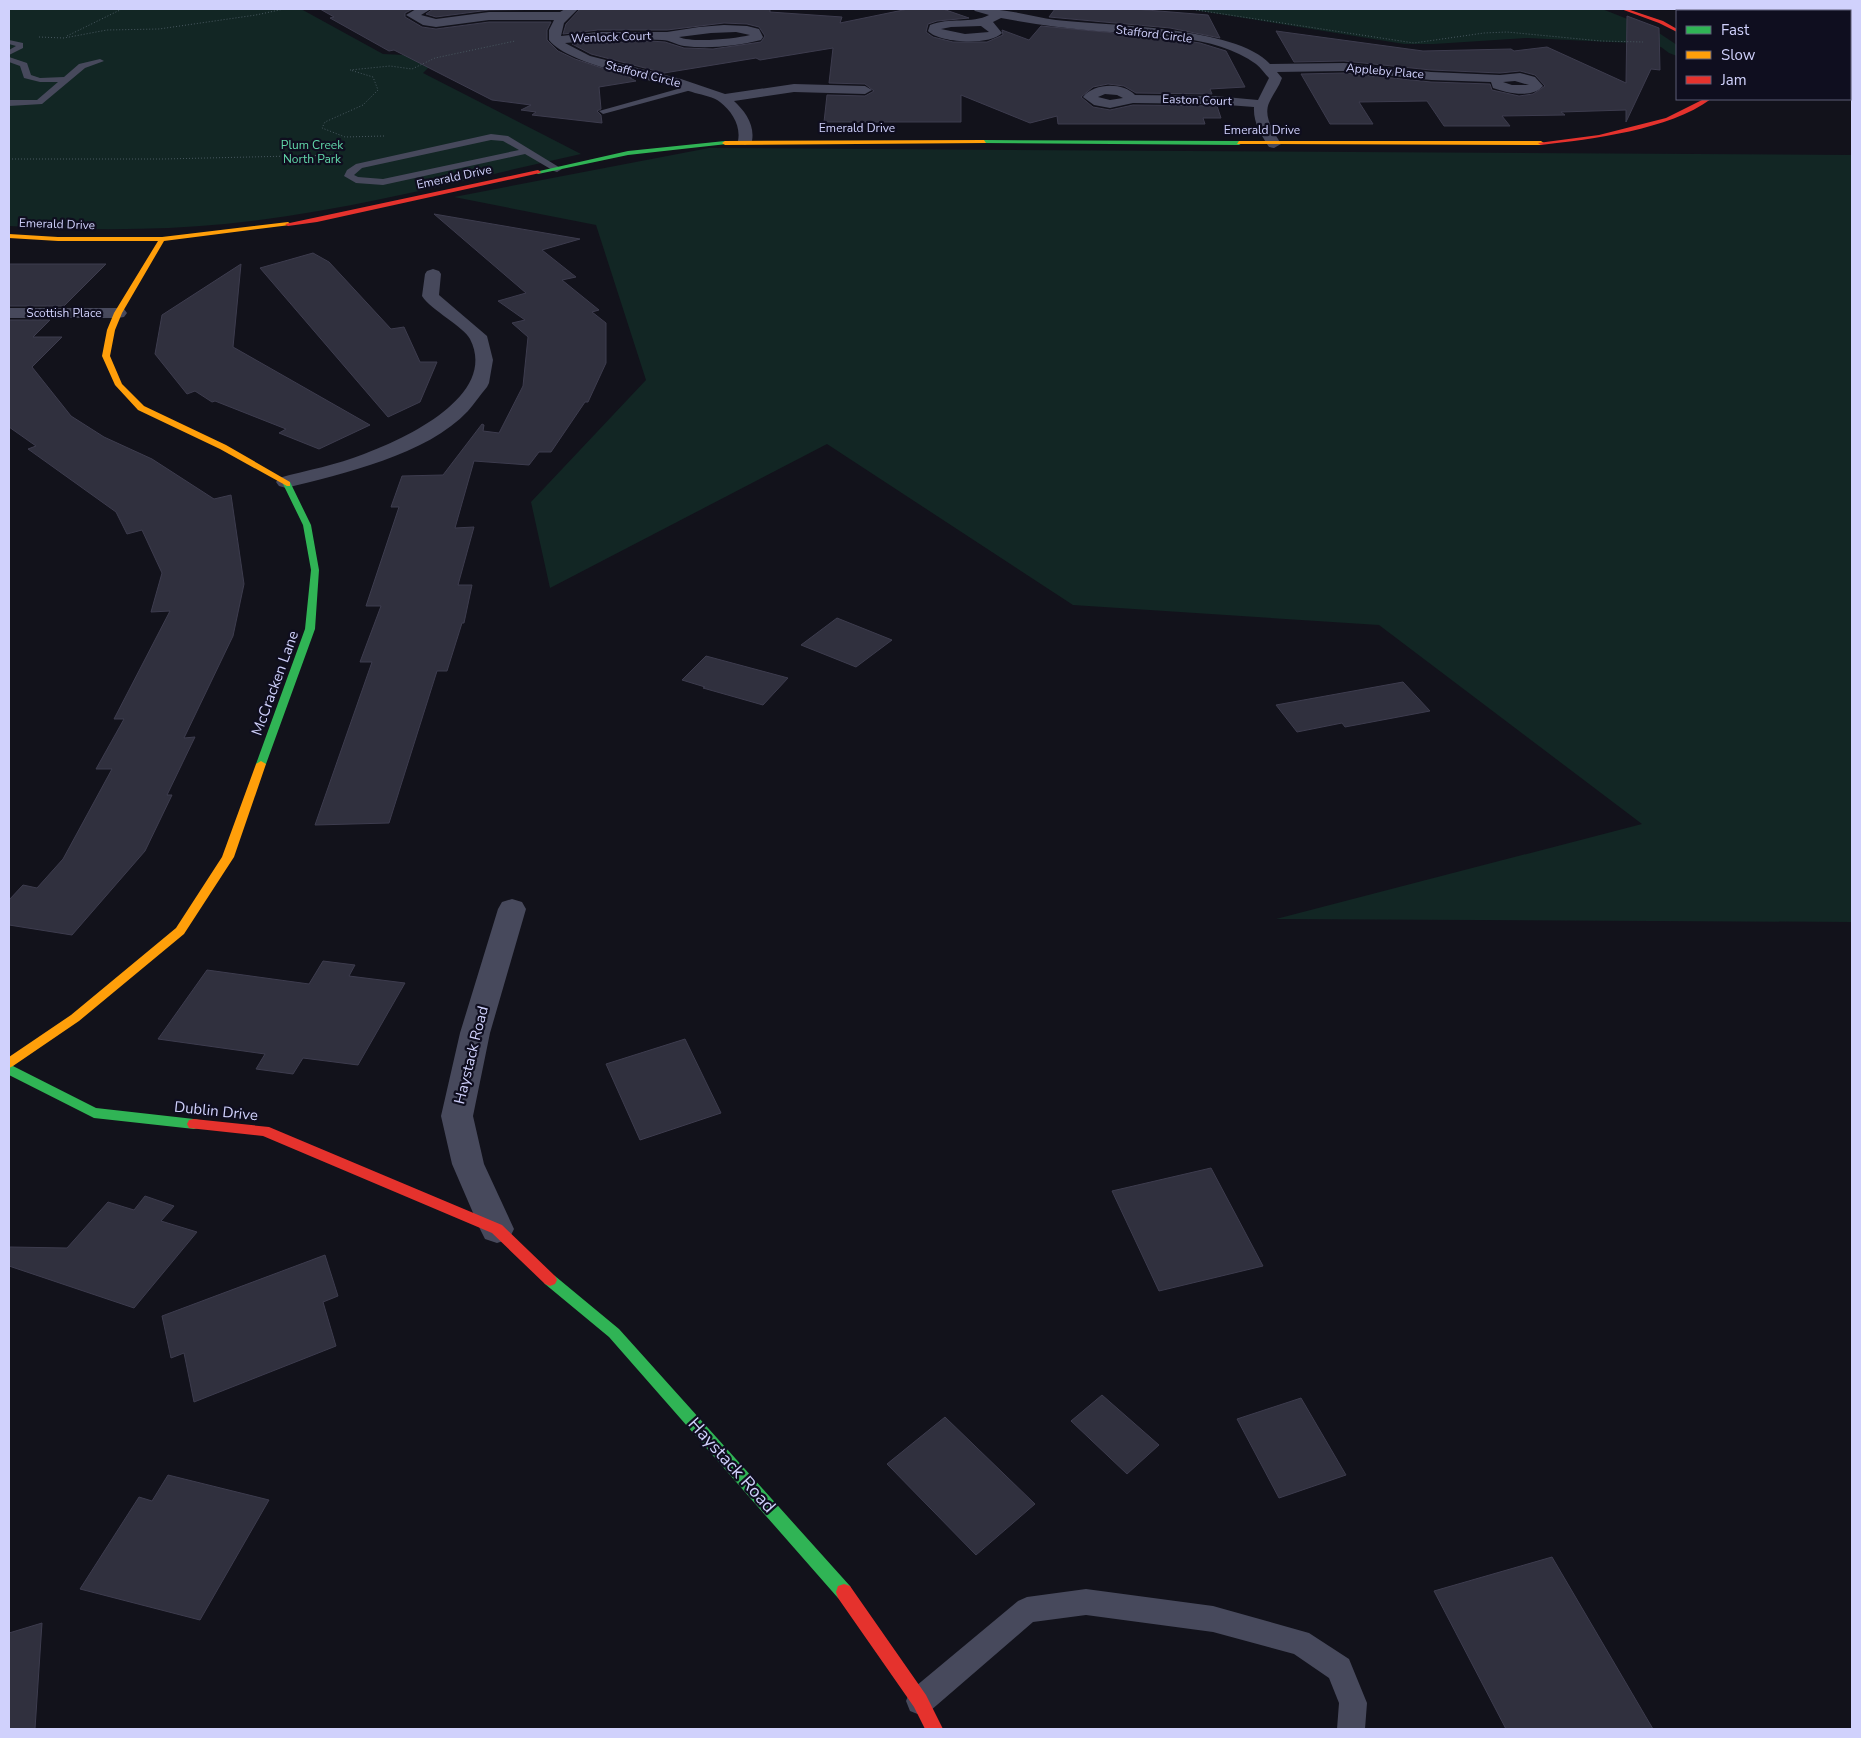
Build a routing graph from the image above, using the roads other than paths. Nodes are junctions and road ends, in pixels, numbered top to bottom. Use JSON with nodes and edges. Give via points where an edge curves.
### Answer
{"nodes":[{"id":1,"x":425,"y":9,"type":"edge"},
{"id":2,"x":452,"y":9,"type":"edge"},
{"id":3,"x":979,"y":9,"type":"edge"},
{"id":4,"x":1623,"y":9,"type":"edge"},
{"id":5,"x":568,"y":12,"type":"edge"},
{"id":6,"x":999,"y":14,"type":"junction"},
{"id":7,"x":471,"y":18,"type":"junction"},
{"id":8,"x":983,"y":22,"type":"dead end"},
{"id":9,"x":1676,"y":30,"type":"edge"},
{"id":10,"x":667,"y":36,"type":"junction"},
{"id":11,"x":555,"y":38,"type":"junction"},
{"id":12,"x":9,"y":42,"type":"edge"},
{"id":13,"x":9,"y":53,"type":"edge"},
{"id":14,"x":9,"y":59,"type":"edge"},
{"id":15,"x":100,"y":60,"type":"dead end"},
{"id":16,"x":1270,"y":68,"type":"junction"},
{"id":17,"x":67,"y":79,"type":"junction"},
{"id":18,"x":1500,"y":79,"type":"dead end"},
{"id":19,"x":692,"y":86,"type":"junction"},
{"id":20,"x":865,"y":90,"type":"dead end"},
{"id":21,"x":724,"y":98,"type":"junction"},
{"id":22,"x":1131,"y":99,"type":"dead end"},
{"id":23,"x":1706,"y":100,"type":"edge"},
{"id":24,"x":9,"y":103,"type":"edge"},
{"id":25,"x":1262,"y":104,"type":"junction"},
{"id":26,"x":603,"y":111,"type":"dead end"},
{"id":27,"x":745,"y":141,"type":"junction"},
{"id":28,"x":1274,"y":144,"type":"junction"},
{"id":29,"x":526,"y":151,"type":"junction"},
{"id":30,"x":557,"y":169,"type":"junction"},
{"id":31,"x":9,"y":236,"type":"edge"},
{"id":32,"x":162,"y":238,"type":"junction"},
{"id":33,"x":433,"y":274,"type":"dead end"},
{"id":34,"x":9,"y":312,"type":"edge"},
{"id":35,"x":118,"y":313,"type":"junction"},
{"id":36,"x":286,"y":482,"type":"junction"},
{"id":37,"x":512,"y":909,"type":"dead end"},
{"id":38,"x":9,"y":1063,"type":"edge"},
{"id":39,"x":9,"y":1069,"type":"edge"},
{"id":40,"x":418,"y":1195,"type":"joint"},
{"id":41,"x":497,"y":1229,"type":"junction"},
{"id":42,"x":920,"y":1701,"type":"junction"},
{"id":43,"x":934,"y":1729,"type":"edge"},
{"id":44,"x":1351,"y":1729,"type":"edge"}],
"edges":[{"from":1,"to":7,"type":"street","via":[[412,15],[436,23]]},
{"from":2,"to":7,"type":"street"},
{"from":3,"to":6,"type":"street","name":"Stafford Circle"},
{"from":4,"to":9,"type":"street"},
{"from":5,"to":7,"type":"street"},
{"from":5,"to":11,"type":"street","via":[[555,26]]},
{"from":6,"to":8,"type":"street"},
{"from":6,"to":16,"type":"street","name":"Stafford Circle","via":[[1068,25],[1186,36],[1231,47],[1260,59]]},
{"from":10,"to":10,"type":"street","name":"Wenlock Court","via":[[688,43],[741,41],[757,37],[755,32],[744,30],[693,31]]},
{"from":10,"to":11,"type":"street","name":"Wenlock Court"},
{"from":11,"to":19,"type":"street","name":"Stafford Circle","via":[[563,48],[586,60]]},
{"from":12,"to":13,"type":"lane","via":[[20,45]]},
{"from":14,"to":17,"type":"lane","via":[[24,66],[27,76],[40,80]]},
{"from":15,"to":17,"type":"lane","via":[[82,66]]},
{"from":16,"to":18,"type":"street","name":"Appleby Place","via":[[1344,67]]},
{"from":16,"to":25,"type":"street","via":[[1276,78]]},
{"from":17,"to":24,"type":"lane","via":[[39,102]]},
{"from":19,"to":21,"type":"street","name":"Stafford Circle"},
{"from":19,"to":26,"type":"lane"},
{"from":20,"to":21,"type":"street","via":[[794,88]]},
{"from":21,"to":27,"type":"street","name":"Stafford Circle","via":[[738,112],[746,132]]},
{"from":22,"to":25,"type":"street","name":"Easton Court"},
{"from":23,"to":28,"type":"street","name":"Emerald Drive","via":[[1668,120],[1599,137],[1526,144]]},
{"from":25,"to":28,"type":"street","via":[[1264,127]]},
{"from":27,"to":28,"type":"street","name":"Emerald Drive"},
{"from":27,"to":30,"type":"street","name":"Emerald Drive","via":[[628,153]]},
{"from":29,"to":29,"type":"lane","via":[[505,138],[491,137],[359,166],[349,176],[356,180],[383,182]]},
{"from":29,"to":30,"type":"lane"},
{"from":30,"to":32,"type":"street","name":"Emerald Drive","via":[[317,220]]},
{"from":31,"to":32,"type":"street","name":"Emerald Drive"},
{"from":32,"to":35,"type":"street"},
{"from":33,"to":36,"type":"street","via":[[430,296],[478,336],[484,360],[480,383],[460,408],[427,433],[370,459]]},
{"from":34,"to":35,"type":"street","name":"Scottish Place"},
{"from":35,"to":36,"type":"street","via":[[106,356],[119,385],[140,408],[223,447]]},
{"from":36,"to":38,"type":"street","name":"McCracken Lane","via":[[307,525],[315,570],[310,630],[228,857],[180,932],[75,1018]]},
{"from":37,"to":41,"type":"street","name":"Haystack Road","via":[[475,1033],[457,1116],[468,1164]]},
{"from":39,"to":40,"type":"street","name":"Dublin Drive","via":[[94,1113],[264,1131]]},
{"from":40,"to":41,"type":"street","name":"Haystack Road"},
{"from":41,"to":42,"type":"street","name":"Haystack Road","via":[[545,1276],[620,1340],[838,1584]]},
{"from":42,"to":43,"type":"street","name":"Haystack Road"},
{"from":42,"to":44,"type":"lane","via":[[1027,1610],[1086,1602],[1213,1619],[1300,1642],[1340,1669],[1354,1703]]}]}
